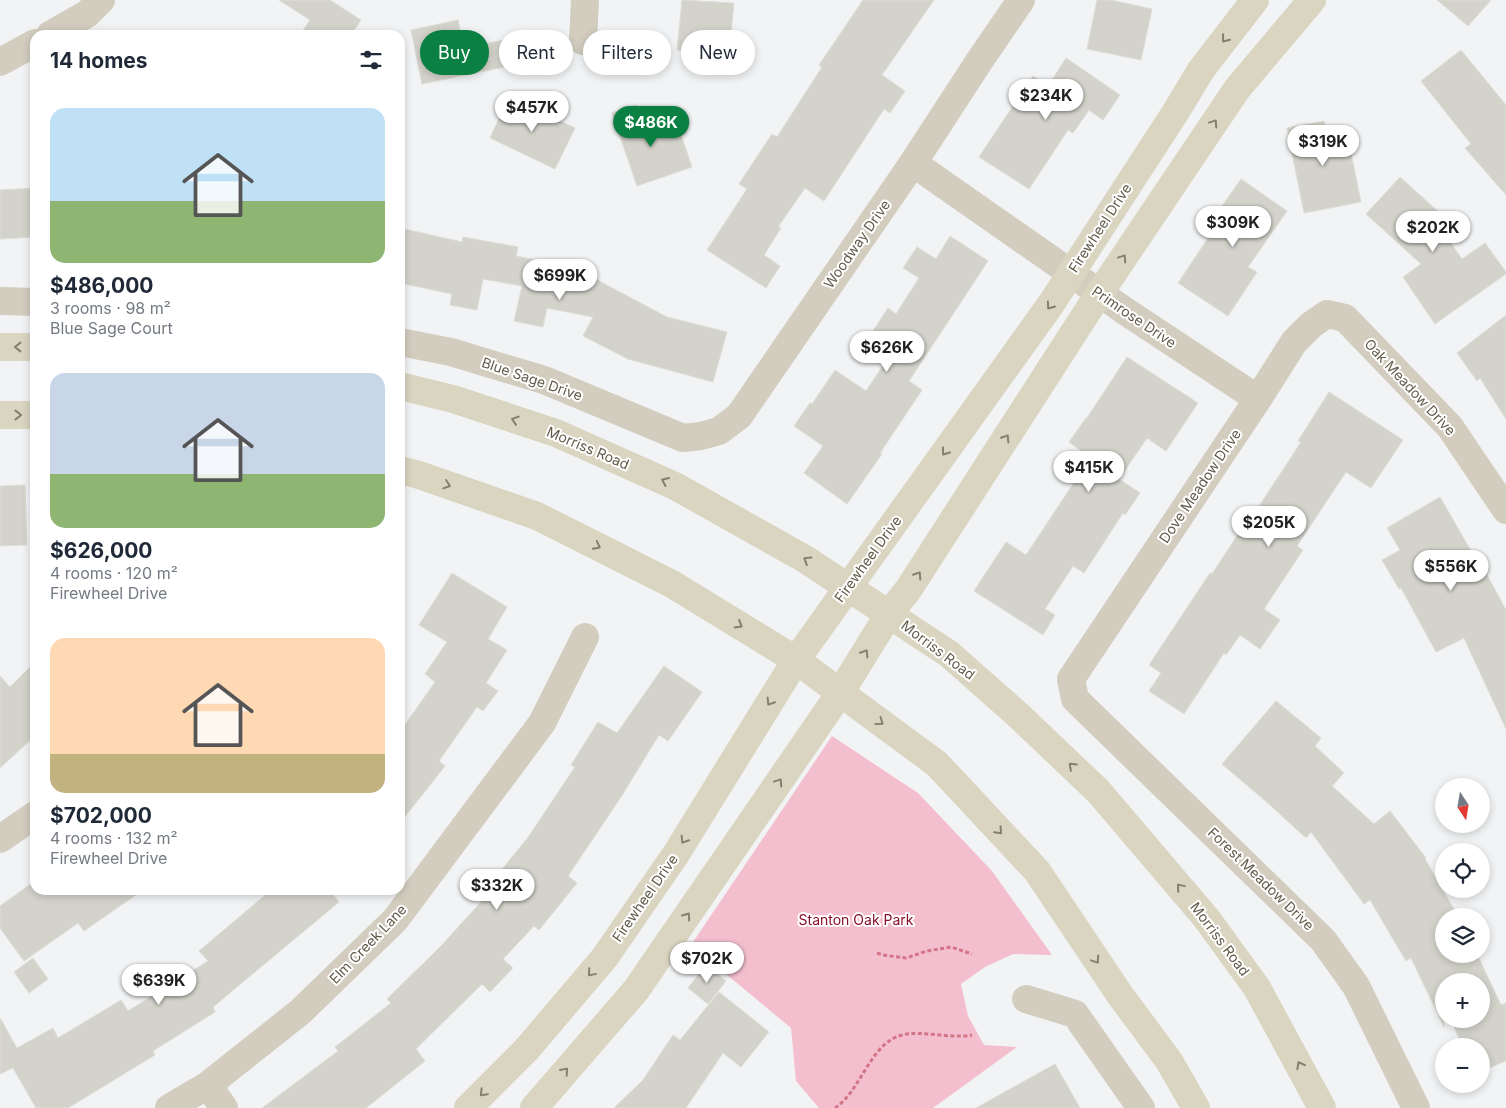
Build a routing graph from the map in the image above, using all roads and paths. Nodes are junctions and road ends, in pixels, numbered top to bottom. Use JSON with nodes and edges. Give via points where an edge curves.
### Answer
{"nodes":[{"id":1,"x":101,"y":0,"type":"edge"},
{"id":2,"x":585,"y":0,"type":"edge"},
{"id":3,"x":1021,"y":0,"type":"edge"},
{"id":4,"x":1255,"y":0,"type":"edge"},
{"id":5,"x":1312,"y":0,"type":"edge"},
{"id":6,"x":59,"y":30,"type":"edge"},
{"id":7,"x":584,"y":30,"type":"edge"},
{"id":8,"x":30,"y":47,"type":"edge"},
{"id":9,"x":0,"y":62,"type":"edge"},
{"id":10,"x":913,"y":163,"type":"junction"},
{"id":11,"x":1071,"y":274,"type":"junction"},
{"id":12,"x":1099,"y":294,"type":"junction"},
{"id":13,"x":0,"y":302,"type":"edge"},
{"id":14,"x":30,"y":302,"type":"edge"},
{"id":15,"x":1344,"y":318,"type":"joint"},
{"id":16,"x":405,"y":343,"type":"edge"},
{"id":17,"x":0,"y":347,"type":"edge"},
{"id":18,"x":30,"y":347,"type":"edge"},
{"id":19,"x":405,"y":387,"type":"edge"},
{"id":20,"x":1258,"y":399,"type":"junction"},
{"id":21,"x":0,"y":414,"type":"edge"},
{"id":22,"x":30,"y":415,"type":"edge"},
{"id":23,"x":661,"y":428,"type":"joint"},
{"id":24,"x":405,"y":471,"type":"edge"},
{"id":25,"x":1506,"y":510,"type":"edge"},
{"id":26,"x":847,"y":587,"type":"junction"},
{"id":27,"x":889,"y":614,"type":"junction"},
{"id":28,"x":585,"y":637,"type":"dead end"},
{"id":29,"x":796,"y":660,"type":"junction"},
{"id":30,"x":1071,"y":679,"type":"joint"},
{"id":31,"x":840,"y":693,"type":"junction"},
{"id":32,"x":30,"y":818,"type":"edge"},
{"id":33,"x":0,"y":839,"type":"edge"},
{"id":34,"x":877,"y":952,"type":"dead end"},
{"id":35,"x":972,"y":954,"type":"dead end"},
{"id":36,"x":1026,"y":999,"type":"dead end"},
{"id":37,"x":972,"y":1035,"type":"dead end"},
{"id":38,"x":208,"y":1084,"type":"junction"},
{"id":39,"x":169,"y":1108,"type":"edge"},
{"id":40,"x":224,"y":1108,"type":"edge"},
{"id":41,"x":468,"y":1108,"type":"edge"},
{"id":42,"x":534,"y":1108,"type":"edge"},
{"id":43,"x":834,"y":1108,"type":"edge"},
{"id":44,"x":1141,"y":1108,"type":"edge"},
{"id":45,"x":1196,"y":1108,"type":"edge"},
{"id":46,"x":1322,"y":1108,"type":"edge"},
{"id":47,"x":1416,"y":1108,"type":"edge"}],
"edges":[{"from":1,"to":6,"type":"street","via":[[87,14]]},
{"from":2,"to":7,"type":"street"},
{"from":3,"to":10,"type":"street","name":"Woodway Drive"},
{"from":4,"to":11,"type":"street","name":"Firewheel Drive","one_way":true,"via":[[1201,70]]},
{"from":12,"to":5,"type":"street","one_way":true,"via":[[1237,88]]},
{"from":8,"to":9,"type":"street"},
{"from":10,"to":11,"type":"street","name":"Primrose Drive"},
{"from":10,"to":23,"type":"street","name":"Woodway Drive","via":[[740,416],[719,431],[701,436],[683,438]]},
{"from":11,"to":12,"type":"street","name":"Primrose Drive"},
{"from":11,"to":26,"type":"street","name":"Firewheel Drive","one_way":true},
{"from":12,"to":20,"type":"street","name":"Primrose Drive"},
{"from":27,"to":12,"type":"street","one_way":true,"via":[[908,590]]},
{"from":13,"to":14,"type":"street"},
{"from":15,"to":20,"type":"street","name":"Dove Meadow Drive","via":[[1327,314],[1311,325],[1294,342]]},
{"from":15,"to":25,"type":"street","name":"Oak Meadow Drive","via":[[1450,427]]},
{"from":16,"to":23,"type":"street","name":"Blue Sage Drive","via":[[451,352],[544,380]]},
{"from":18,"to":17,"type":"street","one_way":true},
{"from":26,"to":19,"type":"street","name":"Morriss Road","one_way":true,"via":[[805,559],[675,486],[556,433],[453,399]]},
{"from":20,"to":30,"type":"street","name":"Dove Meadow Drive"},
{"from":21,"to":22,"type":"street","one_way":true},
{"from":24,"to":29,"type":"street","one_way":true,"via":[[537,516],[672,584]]},
{"from":26,"to":27,"type":"street","name":"Morriss Road"},
{"from":26,"to":29,"type":"street","name":"Firewheel Drive"},
{"from":31,"to":27,"type":"street","one_way":true},
{"from":46,"to":27,"type":"street","name":"Morriss Road","one_way":true,"via":[[1257,988],[1207,919],[1098,791],[949,654]]},
{"from":28,"to":38,"type":"street","name":"Elm Creek Lane","via":[[542,723],[395,920],[300,1012]]},
{"from":29,"to":31,"type":"street"},
{"from":29,"to":41,"type":"street","name":"Firewheel Drive","one_way":true,"via":[[676,854],[605,957],[527,1049]]},
{"from":30,"to":47,"type":"street","name":"Forest Meadow Drive","via":[[1075,699],[1323,940],[1356,986]]},
{"from":42,"to":31,"type":"street","one_way":true,"via":[[636,990]]},
{"from":31,"to":45,"type":"street","one_way":true,"via":[[937,764],[1037,872],[1169,1061]]},
{"from":32,"to":33,"type":"street"},
{"from":34,"to":35,"type":"path","via":[[906,958],[951,947]]},
{"from":36,"to":44,"type":"street","via":[[1075,1014]]},
{"from":37,"to":43,"type":"path","via":[[916,1033],[887,1041],[857,1083]]},
{"from":38,"to":39,"type":"street","name":"Elm Creek Lane"},
{"from":38,"to":40,"type":"street"}]}
